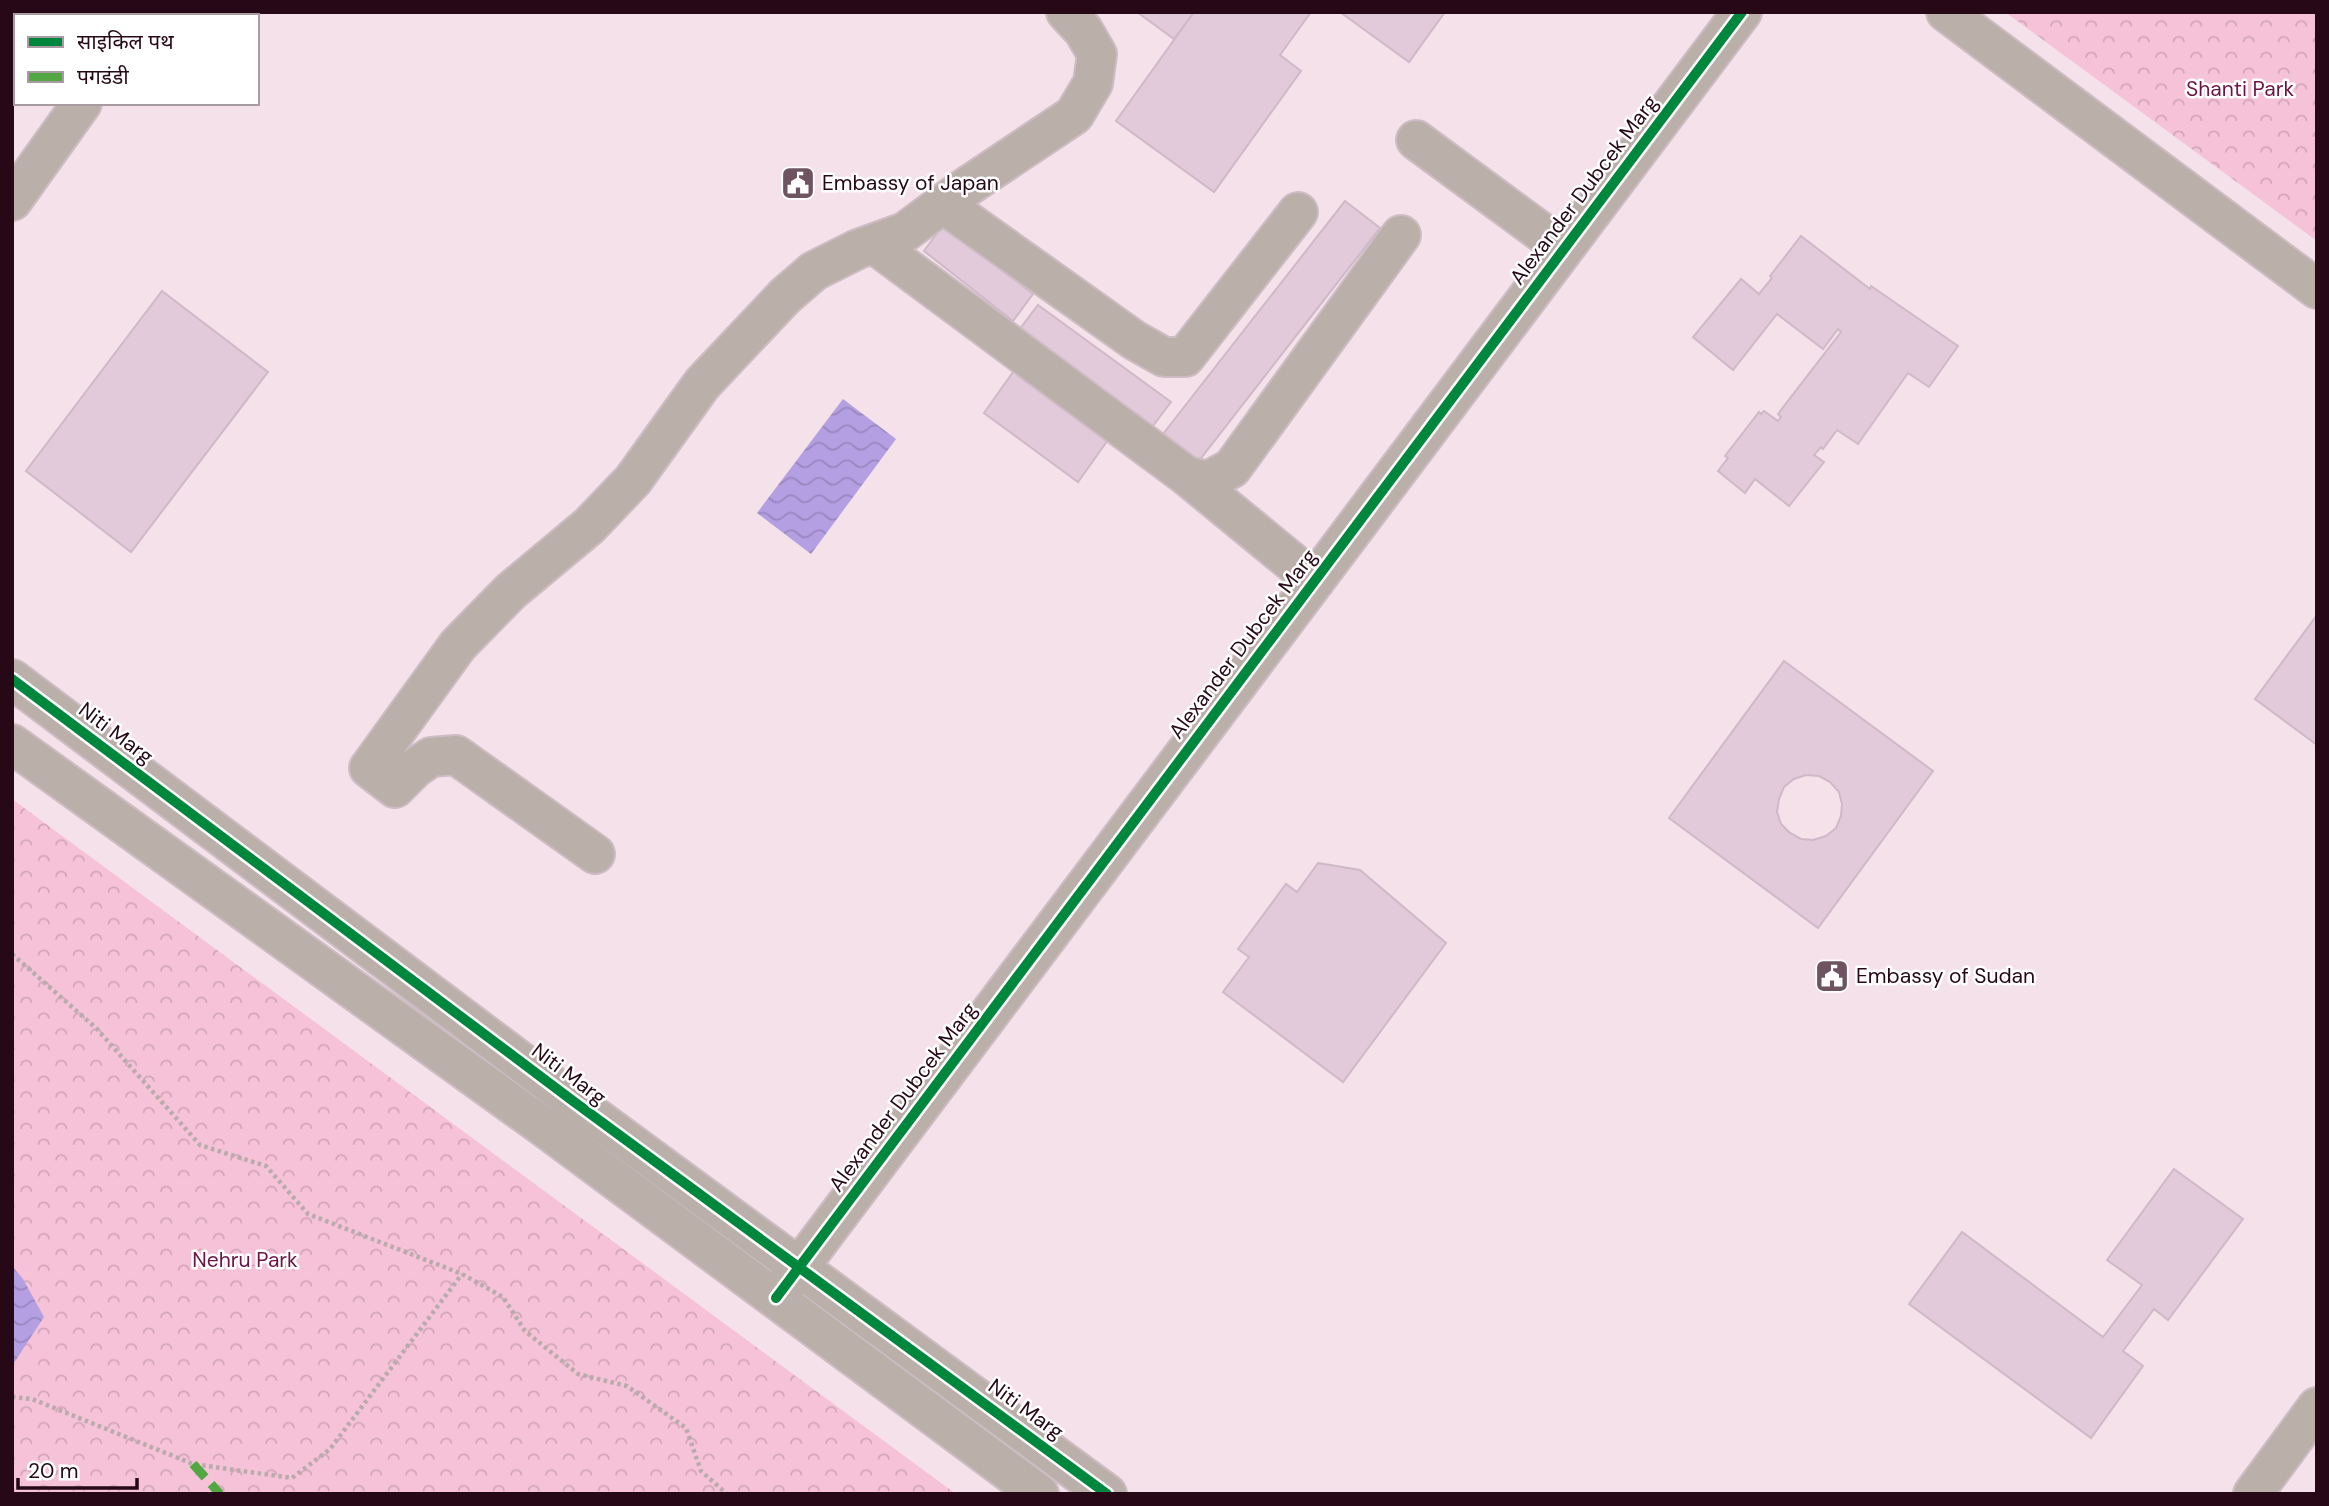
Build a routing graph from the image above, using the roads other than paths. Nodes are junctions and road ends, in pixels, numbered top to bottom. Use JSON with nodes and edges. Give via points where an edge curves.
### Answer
{"nodes":[{"id":1,"x":1066,"y":12,"type":"edge"},
{"id":2,"x":1742,"y":12,"type":"edge"},
{"id":3,"x":1946,"y":12,"type":"edge"},
{"id":4,"x":81,"y":105,"type":"edge"},
{"id":5,"x":1416,"y":139,"type":"dead end"},
{"id":6,"x":12,"y":201,"type":"edge"},
{"id":7,"x":943,"y":204,"type":"junction"},
{"id":8,"x":1298,"y":212,"type":"dead end"},
{"id":9,"x":1401,"y":235,"type":"dead end"},
{"id":10,"x":874,"y":244,"type":"junction"},
{"id":11,"x":1563,"y":249,"type":"junction"},
{"id":12,"x":2317,"y":289,"type":"edge"},
{"id":13,"x":1187,"y":477,"type":"junction"},
{"id":14,"x":1314,"y":581,"type":"junction"},
{"id":15,"x":12,"y":679,"type":"edge"},
{"id":16,"x":12,"y":744,"type":"edge"},
{"id":17,"x":595,"y":854,"type":"dead end"},
{"id":18,"x":799,"y":1267,"type":"junction"},
{"id":19,"x":776,"y":1298,"type":"junction"},
{"id":20,"x":2317,"y":1407,"type":"edge"},
{"id":21,"x":1039,"y":1494,"type":"edge"},
{"id":22,"x":1107,"y":1494,"type":"edge"},
{"id":23,"x":2253,"y":1494,"type":"edge"}],
"edges":[{"from":1,"to":7,"type":"street","via":[[1097,54],[1093,83],[1074,115]]},
{"from":2,"to":11,"type":"street","name":"Alexander Dubcek Marg"},
{"from":3,"to":12,"type":"street"},
{"from":4,"to":6,"type":"street"},
{"from":5,"to":11,"type":"street"},
{"from":7,"to":8,"type":"street","via":[[1164,357],[1185,357]]},
{"from":7,"to":10,"type":"street","via":[[905,232]]},
{"from":9,"to":13,"type":"street","via":[[1232,468],[1208,481]]},
{"from":10,"to":13,"type":"street"},
{"from":10,"to":17,"type":"street","via":[[814,271],[785,296],[702,384],[633,480],[458,645],[369,768],[396,788],[431,757],[456,755]]},
{"from":11,"to":14,"type":"street","name":"Alexander Dubcek Marg"},
{"from":13,"to":14,"type":"street"},
{"from":14,"to":18,"type":"street","name":"Alexander Dubcek Marg"},
{"from":15,"to":18,"type":"street","name":"Niti Marg"},
{"from":16,"to":19,"type":"street"},
{"from":18,"to":19,"type":"street","name":"Alexander Dubcek Marg"},
{"from":18,"to":22,"type":"street","name":"Niti Marg"},
{"from":19,"to":21,"type":"street"},
{"from":20,"to":23,"type":"street"}]}
